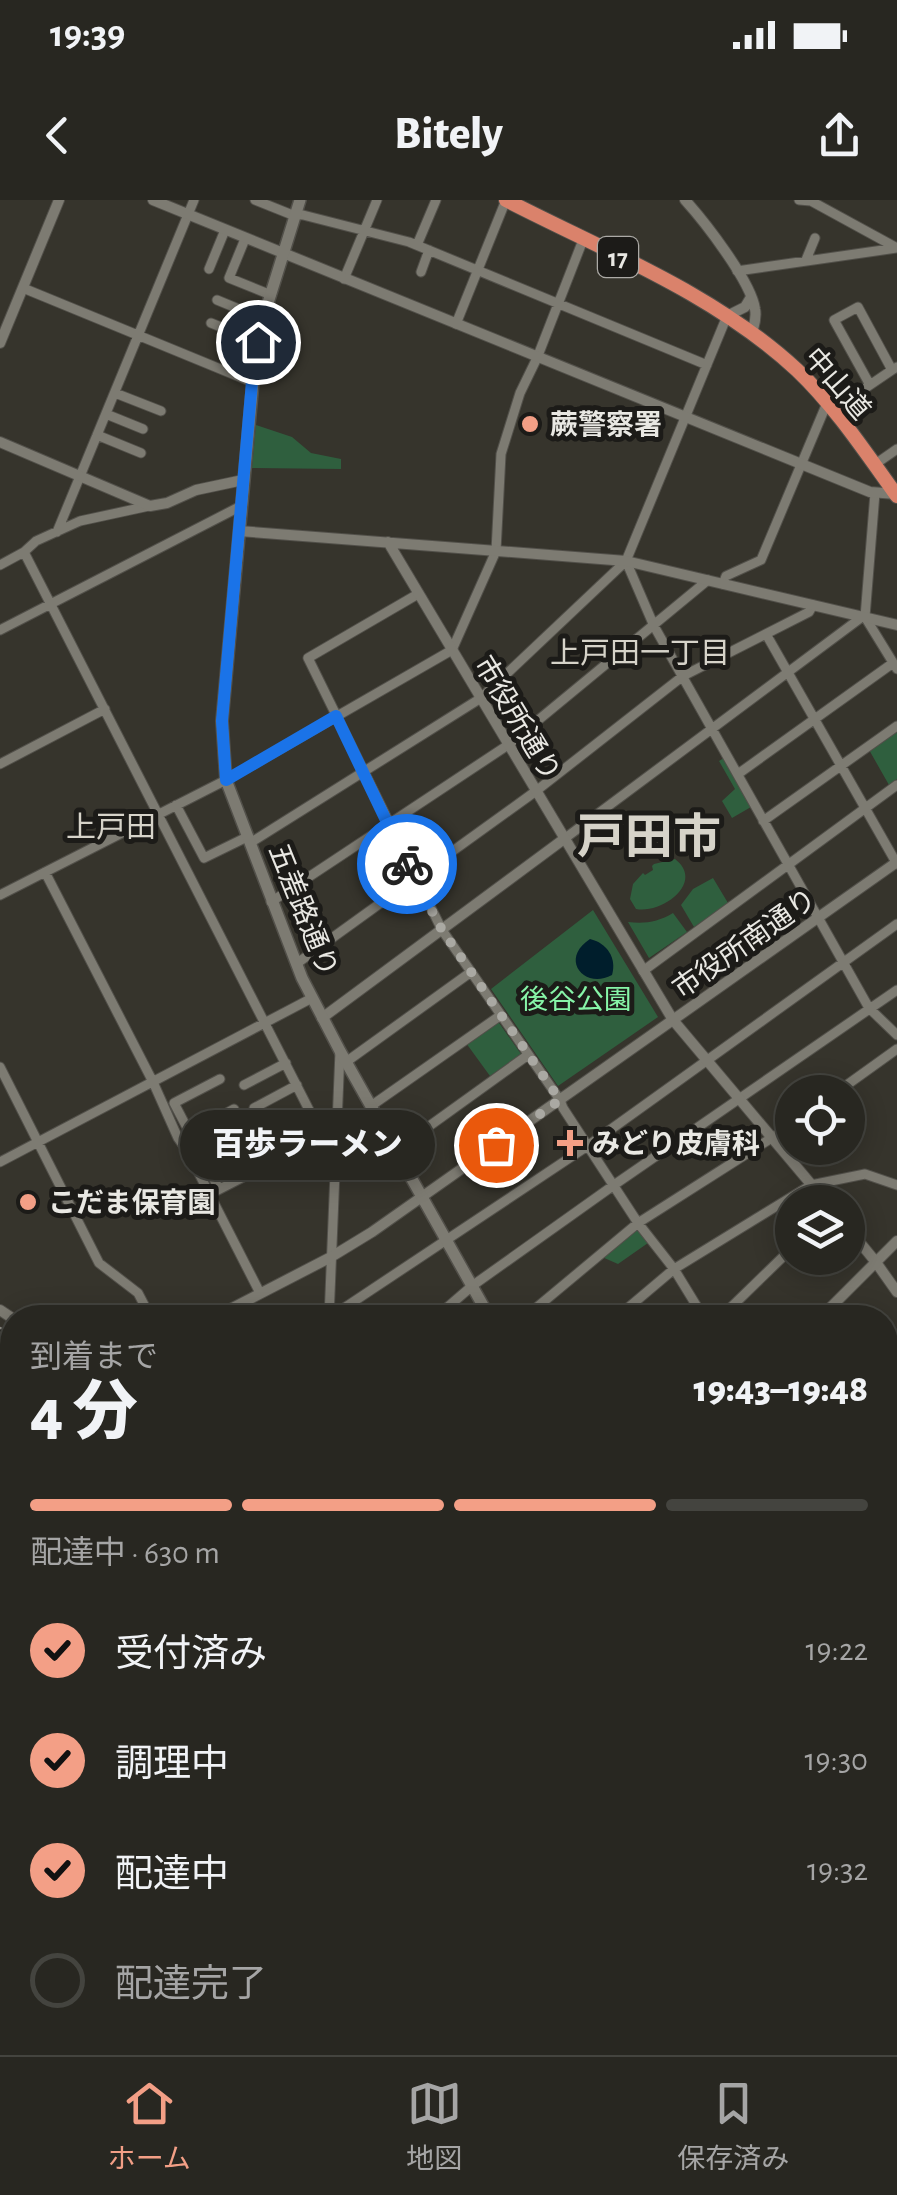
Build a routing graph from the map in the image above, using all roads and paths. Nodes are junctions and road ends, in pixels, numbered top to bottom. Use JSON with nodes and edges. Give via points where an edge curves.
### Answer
{"nodes":[{"id":1,"x":59,"y":200,"type":"edge"},
{"id":2,"x":153,"y":200,"type":"edge"},
{"id":3,"x":194,"y":200,"type":"edge"},
{"id":4,"x":255,"y":200,"type":"edge"},
{"id":5,"x":300,"y":200,"type":"edge"},
{"id":6,"x":377,"y":200,"type":"edge"},
{"id":7,"x":436,"y":200,"type":"edge"},
{"id":8,"x":506,"y":200,"type":"edge"},
{"id":9,"x":684,"y":200,"type":"edge"},
{"id":10,"x":799,"y":200,"type":"edge"},
{"id":11,"x":810,"y":201,"type":"edge"},
{"id":12,"x":188,"y":214,"type":"junction"},
{"id":13,"x":296,"y":214,"type":"junction"},
{"id":14,"x":225,"y":230,"type":"junction"},
{"id":15,"x":364,"y":230,"type":"junction"},
{"id":16,"x":815,"y":238,"type":"dead end"},
{"id":17,"x":245,"y":239,"type":"junction"},
{"id":18,"x":584,"y":240,"type":"junction"},
{"id":19,"x":417,"y":245,"type":"junction"},
{"id":20,"x":897,"y":248,"type":"edge"},
{"id":21,"x":430,"y":250,"type":"junction"},
{"id":22,"x":284,"y":255,"type":"junction"},
{"id":23,"x":806,"y":260,"type":"junction"},
{"id":24,"x":208,"y":269,"type":"dead end"},
{"id":25,"x":478,"y":270,"type":"junction"},
{"id":26,"x":736,"y":271,"type":"junction"},
{"id":27,"x":421,"y":272,"type":"dead end"},
{"id":28,"x":344,"y":279,"type":"junction"},
{"id":29,"x":23,"y":288,"type":"junction"},
{"id":30,"x":69,"y":291,"type":"dead end"},
{"id":31,"x":271,"y":296,"type":"junction"},
{"id":32,"x":751,"y":297,"type":"junction"},
{"id":33,"x":218,"y":300,"type":"dead end"},
{"id":34,"x":558,"y":303,"type":"junction"},
{"id":35,"x":64,"y":305,"type":"junction"},
{"id":36,"x":727,"y":316,"type":"junction"},
{"id":37,"x":264,"y":318,"type":"junction"},
{"id":38,"x":211,"y":323,"type":"dead end"},
{"id":39,"x":456,"y":324,"type":"junction"},
{"id":40,"x":752,"y":333,"type":"junction"},
{"id":41,"x":138,"y":335,"type":"junction"},
{"id":42,"x":258,"y":342,"type":"junction"},
{"id":43,"x":0,"y":343,"type":"edge"},
{"id":44,"x":537,"y":358,"type":"junction"},
{"id":45,"x":708,"y":366,"type":"junction"},
{"id":46,"x":895,"y":368,"type":"edge"},
{"id":47,"x":252,"y":382,"type":"junction"},
{"id":48,"x":870,"y":385,"type":"junction"},
{"id":49,"x":114,"y":392,"type":"junction"},
{"id":50,"x":831,"y":409,"type":"junction"},
{"id":51,"x":160,"y":412,"type":"dead end"},
{"id":52,"x":106,"y":414,"type":"junction"},
{"id":53,"x":685,"y":418,"type":"junction"},
{"id":54,"x":143,"y":429,"type":"dead end"},
{"id":55,"x":97,"y":435,"type":"junction"},
{"id":56,"x":0,"y":442,"type":"edge"},
{"id":57,"x":897,"y":449,"type":"edge"},
{"id":58,"x":141,"y":453,"type":"dead end"},
{"id":59,"x":801,"y":464,"type":"junction"},
{"id":60,"x":874,"y":465,"type":"junction"},
{"id":61,"x":80,"y":475,"type":"junction"},
{"id":62,"x":243,"y":480,"type":"junction"},
{"id":63,"x":875,"y":492,"type":"junction"},
{"id":64,"x":896,"y":495,"type":"edge"},
{"id":65,"x":150,"y":506,"type":"junction"},
{"id":66,"x":241,"y":506,"type":"junction"},
{"id":67,"x":239,"y":531,"type":"junction"},
{"id":68,"x":56,"y":532,"type":"junction"},
{"id":69,"x":388,"y":542,"type":"junction"},
{"id":70,"x":496,"y":551,"type":"junction"},
{"id":71,"x":24,"y":552,"type":"junction"},
{"id":72,"x":626,"y":561,"type":"junction"},
{"id":73,"x":0,"y":564,"type":"edge"},
{"id":74,"x":708,"y":580,"type":"junction"},
{"id":75,"x":722,"y":584,"type":"junction"},
{"id":76,"x":418,"y":594,"type":"junction"},
{"id":77,"x":51,"y":604,"type":"junction"},
{"id":78,"x":813,"y":605,"type":"junction"},
{"id":79,"x":864,"y":617,"type":"junction"},
{"id":80,"x":897,"y":624,"type":"edge"},
{"id":81,"x":654,"y":626,"type":"junction"},
{"id":82,"x":0,"y":630,"type":"edge"},
{"id":83,"x":766,"y":634,"type":"junction"},
{"id":84,"x":452,"y":650,"type":"junction"},
{"id":85,"x":895,"y":666,"type":"edge"},
{"id":86,"x":788,"y":673,"type":"junction"},
{"id":87,"x":682,"y":676,"type":"junction"},
{"id":88,"x":480,"y":698,"type":"junction"},
{"id":89,"x":105,"y":708,"type":"junction"},
{"id":90,"x":336,"y":716,"type":"junction"},
{"id":91,"x":814,"y":720,"type":"junction"},
{"id":92,"x":897,"y":726,"type":"edge"},
{"id":93,"x":713,"y":729,"type":"junction"},
{"id":94,"x":508,"y":745,"type":"junction"},
{"id":95,"x":0,"y":764,"type":"edge"},
{"id":96,"x":840,"y":766,"type":"junction"},
{"id":97,"x":363,"y":772,"type":"junction"},
{"id":98,"x":738,"y":774,"type":"junction"},
{"id":99,"x":226,"y":780,"type":"junction"},
{"id":100,"x":897,"y":786,"type":"edge"},
{"id":101,"x":536,"y":791,"type":"junction"},
{"id":102,"x":176,"y":805,"type":"junction"},
{"id":103,"x":865,"y":809,"type":"junction"},
{"id":104,"x":158,"y":814,"type":"junction"},
{"id":105,"x":764,"y":821,"type":"junction"},
{"id":106,"x":388,"y":825,"type":"junction"},
{"id":107,"x":564,"y":839,"type":"junction"},
{"id":108,"x":249,"y":840,"type":"junction"},
{"id":109,"x":897,"y":863,"type":"edge"},
{"id":110,"x":788,"y":864,"type":"junction"},
{"id":111,"x":45,"y":872,"type":"junction"},
{"id":112,"x":414,"y":879,"type":"junction"},
{"id":113,"x":0,"y":895,"type":"edge"},
{"id":114,"x":271,"y":902,"type":"junction"},
{"id":115,"x":818,"y":918,"type":"junction"},
{"id":116,"x":897,"y":924,"type":"edge"},
{"id":117,"x":442,"y":930,"type":"junction"},
{"id":118,"x":844,"y":962,"type":"junction"},
{"id":119,"x":296,"y":964,"type":"junction"},
{"id":120,"x":643,"y":970,"type":"junction"},
{"id":121,"x":470,"y":972,"type":"junction"},
{"id":122,"x":897,"y":990,"type":"edge"},
{"id":123,"x":312,"y":998,"type":"junction"},
{"id":124,"x":869,"y":1008,"type":"junction"},
{"id":125,"x":501,"y":1015,"type":"junction"},
{"id":126,"x":322,"y":1018,"type":"junction"},
{"id":127,"x":673,"y":1020,"type":"junction"},
{"id":128,"x":265,"y":1022,"type":"junction"},
{"id":129,"x":897,"y":1035,"type":"edge"},
{"id":130,"x":897,"y":1048,"type":"edge"},
{"id":131,"x":528,"y":1054,"type":"junction"},
{"id":132,"x":343,"y":1056,"type":"junction"},
{"id":133,"x":707,"y":1060,"type":"junction"},
{"id":134,"x":286,"y":1063,"type":"junction"},
{"id":135,"x":0,"y":1067,"type":"edge"},
{"id":136,"x":860,"y":1075,"type":"edge"},
{"id":137,"x":220,"y":1079,"type":"dead end"},
{"id":138,"x":153,"y":1082,"type":"junction"},
{"id":139,"x":244,"y":1085,"type":"dead end"},
{"id":140,"x":297,"y":1085,"type":"junction"},
{"id":141,"x":739,"y":1099,"type":"junction"},
{"id":142,"x":560,"y":1100,"type":"junction"},
{"id":143,"x":371,"y":1106,"type":"junction"},
{"id":144,"x":254,"y":1108,"type":"dead end"},
{"id":145,"x":234,"y":1110,"type":"dead end"},
{"id":146,"x":190,"y":1133,"type":"junction"},
{"id":147,"x":248,"y":1137,"type":"dead end"},
{"id":148,"x":773,"y":1139,"type":"junction"},
{"id":149,"x":38,"y":1142,"type":"junction"},
{"id":150,"x":589,"y":1145,"type":"junction"},
{"id":151,"x":396,"y":1150,"type":"junction"},
{"id":152,"x":335,"y":1153,"type":"junction"},
{"id":153,"x":204,"y":1159,"type":"junction"},
{"id":154,"x":0,"y":1162,"type":"edge"},
{"id":155,"x":257,"y":1170,"type":"dead end"},
{"id":156,"x":614,"y":1185,"type":"junction"},
{"id":157,"x":812,"y":1185,"type":"joint"},
{"id":158,"x":897,"y":1185,"type":"edge"},
{"id":159,"x":214,"y":1192,"type":"junction"},
{"id":160,"x":422,"y":1197,"type":"junction"},
{"id":161,"x":775,"y":1208,"type":"edge"},
{"id":162,"x":638,"y":1223,"type":"junction"},
{"id":163,"x":446,"y":1240,"type":"junction"},
{"id":164,"x":897,"y":1241,"type":"edge"},
{"id":165,"x":865,"y":1247,"type":"edge"},
{"id":166,"x":330,"y":1257,"type":"junction"},
{"id":167,"x":876,"y":1260,"type":"junction"},
{"id":168,"x":775,"y":1265,"type":"edge"},
{"id":169,"x":674,"y":1269,"type":"junction"},
{"id":170,"x":472,"y":1286,"type":"junction"},
{"id":171,"x":897,"y":1292,"type":"edge"},
{"id":172,"x":260,"y":1293,"type":"junction"},
{"id":173,"x":144,"y":1305,"type":"edge"},
{"id":174,"x":237,"y":1305,"type":"edge"},
{"id":175,"x":329,"y":1305,"type":"edge"},
{"id":176,"x":343,"y":1305,"type":"edge"},
{"id":177,"x":450,"y":1305,"type":"edge"},
{"id":178,"x":483,"y":1305,"type":"edge"},
{"id":179,"x":540,"y":1305,"type":"edge"},
{"id":180,"x":631,"y":1305,"type":"edge"},
{"id":181,"x":696,"y":1305,"type":"edge"},
{"id":182,"x":733,"y":1305,"type":"edge"},
{"id":183,"x":833,"y":1305,"type":"edge"}],
"edges":[{"from":1,"to":29,"type":"street"},
{"from":2,"to":12,"type":"street"},
{"from":3,"to":12,"type":"street"},
{"from":4,"to":13,"type":"street"},
{"from":5,"to":13,"type":"main road","name":"五差路通り"},
{"from":6,"to":15,"type":"street"},
{"from":7,"to":19,"type":"street"},
{"from":8,"to":18,"type":"highway","number":"17"},
{"from":8,"to":25,"type":"street"},
{"from":9,"to":26,"type":"street"},
{"from":10,"to":11,"type":"street"},
{"from":11,"to":20,"type":"street"},
{"from":12,"to":14,"type":"street"},
{"from":12,"to":41,"type":"street"},
{"from":13,"to":15,"type":"street"},
{"from":13,"to":22,"type":"main road","name":"五差路通り"},
{"from":14,"to":17,"type":"street"},
{"from":14,"to":24,"type":"street"},
{"from":15,"to":19,"type":"street"},
{"from":15,"to":28,"type":"street"},
{"from":16,"to":23,"type":"street"},
{"from":17,"to":22,"type":"street"},
{"from":17,"to":31,"type":"street","via":[[229,278]]},
{"from":18,"to":34,"type":"street"},
{"from":18,"to":36,"type":"highway","number":"17"},
{"from":19,"to":21,"type":"street"},
{"from":20,"to":23,"type":"street"},
{"from":21,"to":25,"type":"street"},
{"from":21,"to":27,"type":"street"},
{"from":22,"to":28,"type":"street"},
{"from":22,"to":31,"type":"main road","name":"五差路通り"},
{"from":23,"to":26,"type":"street"},
{"from":25,"to":34,"type":"street"},
{"from":25,"to":39,"type":"street"},
{"from":26,"to":32,"type":"street"},
{"from":28,"to":39,"type":"street"},
{"from":29,"to":35,"type":"street"},
{"from":29,"to":43,"type":"street"},
{"from":30,"to":35,"type":"street"},
{"from":31,"to":37,"type":"main road","name":"五差路通り"},
{"from":32,"to":36,"type":"street"},
{"from":32,"to":40,"type":"street"},
{"from":33,"to":37,"type":"street"},
{"from":34,"to":44,"type":"street"},
{"from":34,"to":45,"type":"street"},
{"from":35,"to":41,"type":"street"},
{"from":36,"to":40,"type":"highway","name":"中山道","number":"17"},
{"from":36,"to":45,"type":"street"},
{"from":37,"to":42,"type":"main road","name":"五差路通り"},
{"from":38,"to":42,"type":"street"},
{"from":39,"to":44,"type":"street"},
{"from":40,"to":50,"type":"highway","name":"中山道","number":"17"},
{"from":41,"to":47,"type":"street"},
{"from":41,"to":49,"type":"street"},
{"from":42,"to":47,"type":"main road","name":"五差路通り"},
{"from":44,"to":53,"type":"street"},
{"from":44,"to":70,"type":"street","via":[[502,454]]},
{"from":45,"to":53,"type":"street"},
{"from":46,"to":48,"type":"street"},
{"from":46,"to":48,"type":"street","via":[[858,306],[834,320]]},
{"from":47,"to":62,"type":"main road","name":"五差路通り"},
{"from":48,"to":50,"type":"street"},
{"from":49,"to":51,"type":"street"},
{"from":49,"to":52,"type":"street"},
{"from":50,"to":59,"type":"street"},
{"from":50,"to":60,"type":"highway","name":"中山道","number":"17"},
{"from":52,"to":54,"type":"street"},
{"from":52,"to":55,"type":"street"},
{"from":53,"to":59,"type":"street"},
{"from":53,"to":72,"type":"street"},
{"from":55,"to":58,"type":"street"},
{"from":55,"to":61,"type":"street"},
{"from":56,"to":61,"type":"street"},
{"from":57,"to":60,"type":"street"},
{"from":59,"to":63,"type":"street"},
{"from":59,"to":75,"type":"street","via":[[762,560]]},
{"from":60,"to":64,"type":"highway","name":"中山道","number":"17"},
{"from":61,"to":65,"type":"street"},
{"from":61,"to":68,"type":"street"},
{"from":62,"to":65,"type":"street"},
{"from":62,"to":66,"type":"main road","name":"五差路通り"},
{"from":63,"to":64,"type":"street"},
{"from":63,"to":79,"type":"street"},
{"from":65,"to":68,"type":"street"},
{"from":66,"to":67,"type":"main road","name":"五差路通り"},
{"from":66,"to":77,"type":"street"},
{"from":67,"to":69,"type":"street"},
{"from":67,"to":99,"type":"main road","name":"五差路通り","via":[[222,721]]},
{"from":68,"to":71,"type":"street"},
{"from":69,"to":70,"type":"street"},
{"from":69,"to":76,"type":"street","name":"市役所通り"},
{"from":70,"to":72,"type":"street"},
{"from":70,"to":84,"type":"street"},
{"from":71,"to":73,"type":"street"},
{"from":71,"to":77,"type":"street"},
{"from":72,"to":74,"type":"street"},
{"from":72,"to":81,"type":"street"},
{"from":72,"to":88,"type":"street"},
{"from":74,"to":75,"type":"street"},
{"from":74,"to":81,"type":"street"},
{"from":75,"to":78,"type":"street"},
{"from":76,"to":84,"type":"street","name":"市役所通り"},
{"from":76,"to":90,"type":"street","via":[[308,658]]},
{"from":77,"to":82,"type":"street"},
{"from":77,"to":89,"type":"street"},
{"from":78,"to":79,"type":"street"},
{"from":78,"to":83,"type":"street"},
{"from":79,"to":80,"type":"street"},
{"from":79,"to":85,"type":"street"},
{"from":79,"to":86,"type":"street"},
{"from":81,"to":87,"type":"street"},
{"from":81,"to":94,"type":"street"},
{"from":83,"to":86,"type":"street"},
{"from":83,"to":87,"type":"street"},
{"from":84,"to":88,"type":"street","name":"市役所通り"},
{"from":84,"to":90,"type":"street"},
{"from":85,"to":91,"type":"street"},
{"from":86,"to":91,"type":"street"},
{"from":86,"to":93,"type":"street"},
{"from":87,"to":93,"type":"street"},
{"from":87,"to":101,"type":"street"},
{"from":88,"to":94,"type":"street","name":"市役所通り"},
{"from":88,"to":97,"type":"street"},
{"from":89,"to":95,"type":"street"},
{"from":89,"to":104,"type":"street"},
{"from":90,"to":97,"type":"street"},
{"from":90,"to":99,"type":"street"},
{"from":91,"to":96,"type":"street"},
{"from":91,"to":98,"type":"street"},
{"from":92,"to":96,"type":"street"},
{"from":93,"to":98,"type":"street"},
{"from":93,"to":107,"type":"street"},
{"from":94,"to":101,"type":"street","name":"市役所通り"},
{"from":94,"to":106,"type":"street"},
{"from":96,"to":103,"type":"street"},
{"from":96,"to":105,"type":"street"},
{"from":97,"to":106,"type":"street"},
{"from":97,"to":108,"type":"street"},
{"from":98,"to":105,"type":"street"},
{"from":99,"to":102,"type":"street"},
{"from":99,"to":108,"type":"main road","name":"五差路通り"},
{"from":100,"to":103,"type":"street"},
{"from":101,"to":107,"type":"street","name":"市役所通り"},
{"from":101,"to":112,"type":"street"},
{"from":102,"to":104,"type":"street"},
{"from":102,"to":108,"type":"street","via":[[204,858]]},
{"from":103,"to":109,"type":"street"},
{"from":103,"to":110,"type":"street"},
{"from":104,"to":111,"type":"street"},
{"from":104,"to":128,"type":"street"},
{"from":105,"to":110,"type":"street"},
{"from":106,"to":112,"type":"street"},
{"from":106,"to":114,"type":"street"},
{"from":107,"to":117,"type":"street"},
{"from":107,"to":120,"type":"street","name":"市役所通り"},
{"from":108,"to":114,"type":"main road","name":"五差路通り"},
{"from":109,"to":115,"type":"street","name":"市役所南通り"},
{"from":110,"to":115,"type":"street"},
{"from":110,"to":120,"type":"street"},
{"from":111,"to":113,"type":"street"},
{"from":111,"to":138,"type":"street"},
{"from":112,"to":117,"type":"street"},
{"from":112,"to":119,"type":"street"},
{"from":114,"to":119,"type":"main road","name":"五差路通り"},
{"from":115,"to":118,"type":"street"},
{"from":115,"to":127,"type":"street","name":"市役所南通り"},
{"from":116,"to":118,"type":"street"},
{"from":117,"to":121,"type":"street"},
{"from":117,"to":126,"type":"street"},
{"from":118,"to":124,"type":"street"},
{"from":118,"to":133,"type":"street"},
{"from":119,"to":123,"type":"main road","name":"五差路通り"},
{"from":120,"to":127,"type":"street","name":"市役所通り"},
{"from":121,"to":125,"type":"street"},
{"from":121,"to":132,"type":"street"},
{"from":122,"to":124,"type":"street"},
{"from":123,"to":126,"type":"main road","name":"五差路通り"},
{"from":123,"to":128,"type":"street"},
{"from":124,"to":129,"type":"street"},
{"from":124,"to":141,"type":"street"},
{"from":125,"to":131,"type":"street"},
{"from":125,"to":143,"type":"street"},
{"from":126,"to":132,"type":"main road","name":"五差路通り"},
{"from":127,"to":133,"type":"street","name":"市役所通り"},
{"from":127,"to":142,"type":"street","name":"市役所南通り"},
{"from":128,"to":134,"type":"street"},
{"from":128,"to":138,"type":"street"},
{"from":130,"to":136,"type":"street"},
{"from":131,"to":142,"type":"street"},
{"from":131,"to":151,"type":"street"},
{"from":132,"to":143,"type":"main road","name":"五差路通り"},
{"from":132,"to":152,"type":"street"},
{"from":133,"to":141,"type":"street","name":"市役所通り"},
{"from":133,"to":150,"type":"street"},
{"from":134,"to":139,"type":"street"},
{"from":134,"to":140,"type":"street"},
{"from":135,"to":149,"type":"street"},
{"from":137,"to":146,"type":"street","via":[[174,1103]]},
{"from":138,"to":149,"type":"street"},
{"from":138,"to":159,"type":"street","via":[[178,1138]]},
{"from":140,"to":144,"type":"street"},
{"from":140,"to":152,"type":"street"},
{"from":141,"to":148,"type":"street","name":"市役所通り"},
{"from":141,"to":156,"type":"street"},
{"from":142,"to":150,"type":"street"},
{"from":142,"to":160,"type":"street","name":"市役所南通り"},
{"from":143,"to":151,"type":"main road","name":"五差路通り"},
{"from":145,"to":146,"type":"street"},
{"from":146,"to":153,"type":"street"},
{"from":147,"to":153,"type":"street"},
{"from":148,"to":157,"type":"street","name":"市役所通り"},
{"from":148,"to":162,"type":"street"},
{"from":149,"to":154,"type":"street"},
{"from":149,"to":173,"type":"street","via":[[99,1264]]},
{"from":150,"to":156,"type":"street"},
{"from":150,"to":163,"type":"street"},
{"from":151,"to":160,"type":"main road","name":"五差路通り"},
{"from":152,"to":166,"type":"street"},
{"from":153,"to":159,"type":"street"},
{"from":155,"to":159,"type":"street"},
{"from":156,"to":162,"type":"street"},
{"from":156,"to":170,"type":"street"},
{"from":157,"to":158,"type":"street","via":[[865,1174]]},
{"from":159,"to":172,"type":"street"},
{"from":160,"to":163,"type":"main road","name":"五差路通り"},
{"from":160,"to":166,"type":"street","name":"市役所南通り"},
{"from":161,"to":169,"type":"street"},
{"from":162,"to":169,"type":"street"},
{"from":162,"to":179,"type":"street"},
{"from":163,"to":170,"type":"main road","name":"五差路通り"},
{"from":163,"to":176,"type":"street"},
{"from":164,"to":167,"type":"street"},
{"from":165,"to":167,"type":"street"},
{"from":166,"to":172,"type":"street","name":"市役所南通り"},
{"from":166,"to":175,"type":"street"},
{"from":167,"to":171,"type":"street"},
{"from":167,"to":183,"type":"street"},
{"from":168,"to":182,"type":"street"},
{"from":169,"to":180,"type":"street"},
{"from":169,"to":181,"type":"street"},
{"from":170,"to":177,"type":"street"},
{"from":170,"to":178,"type":"main road","name":"五差路通り"},
{"from":172,"to":174,"type":"street","name":"市役所南通り"}]}
